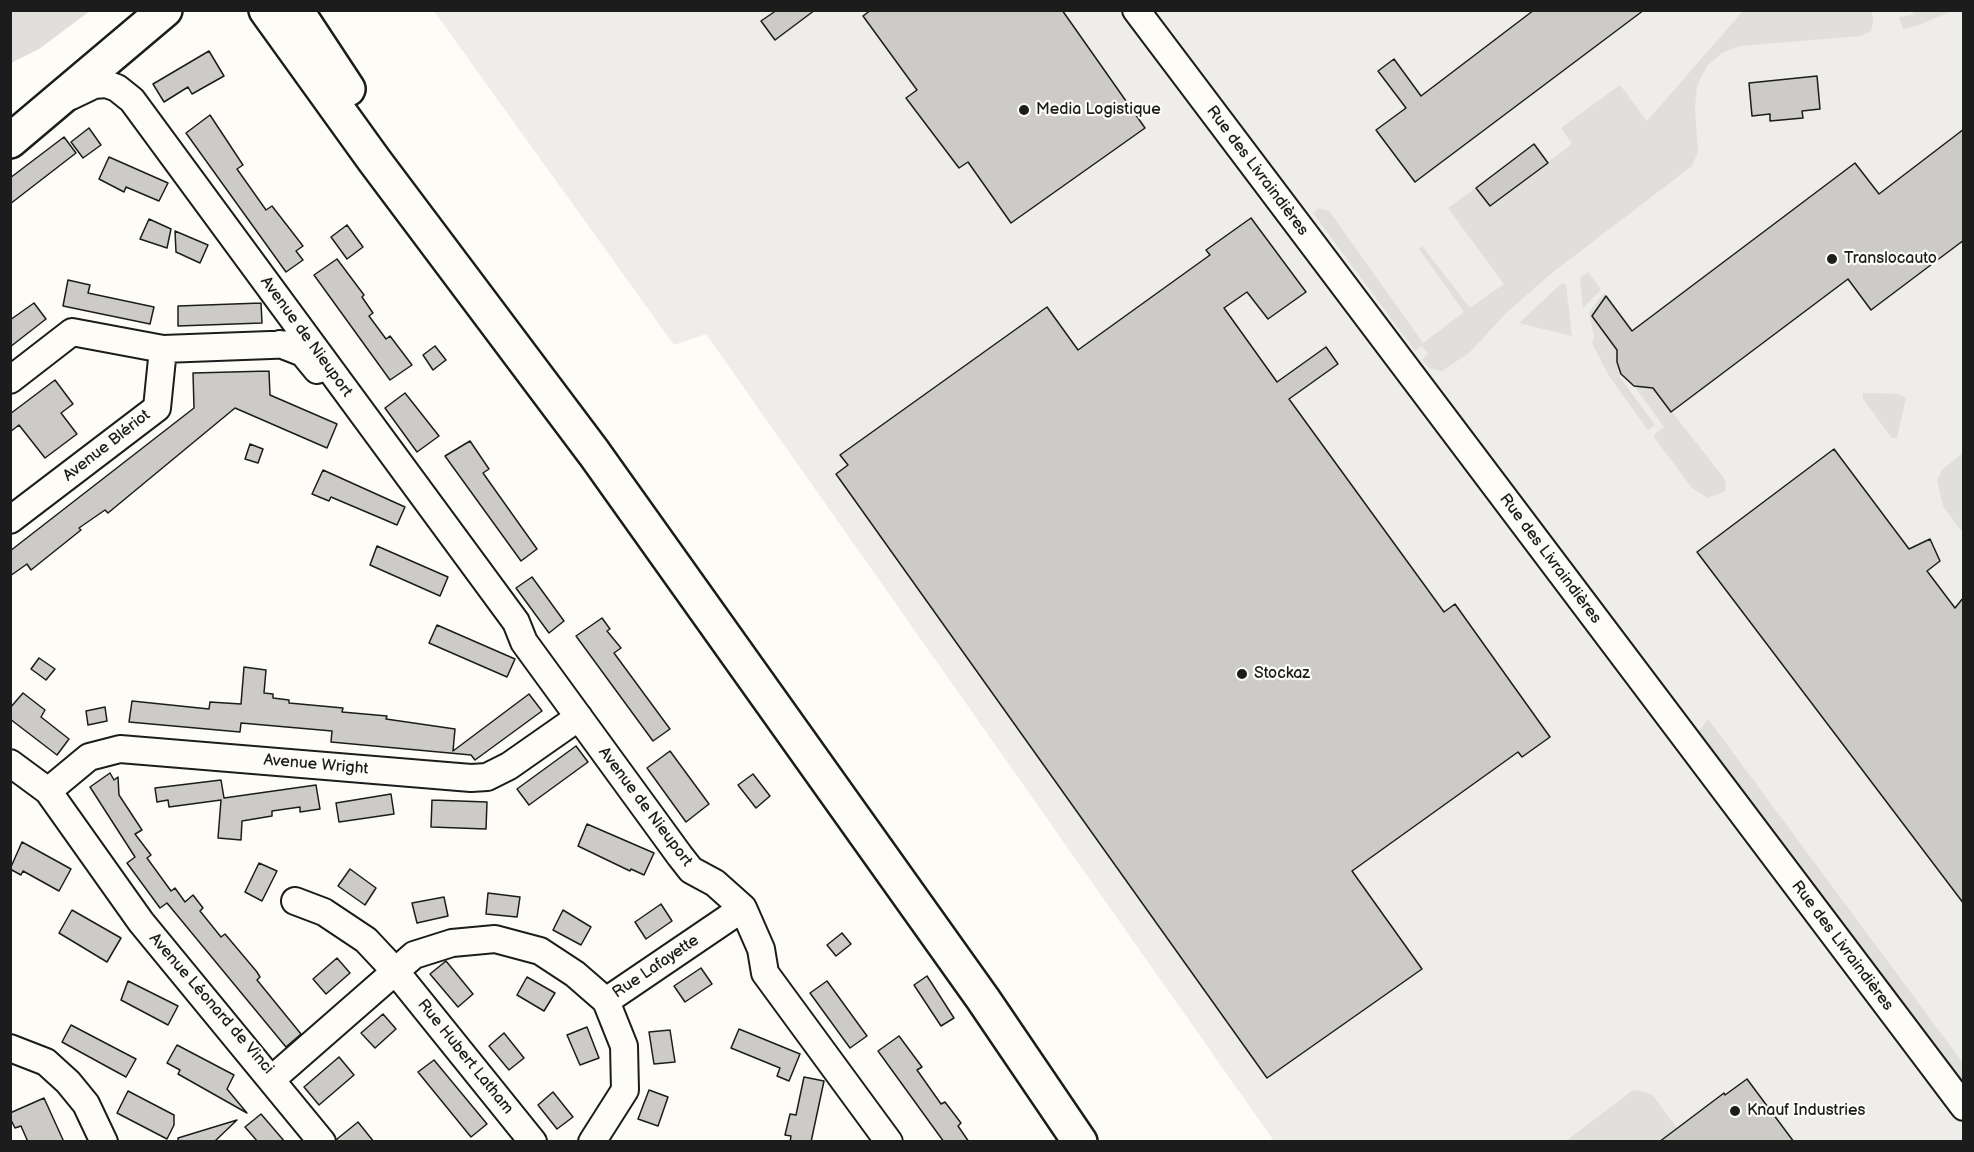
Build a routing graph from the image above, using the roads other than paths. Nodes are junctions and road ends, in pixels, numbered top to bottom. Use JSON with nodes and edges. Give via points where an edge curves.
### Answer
{"nodes":[{"id":1,"x":253,"y":10,"type":"edge"},
{"id":2,"x":266,"y":10,"type":"edge"},
{"id":3,"x":296,"y":10,"type":"edge"},
{"id":4,"x":318,"y":10,"type":"edge"},
{"id":5,"x":1136,"y":10,"type":"edge"},
{"id":6,"x":180,"y":12,"type":"edge"},
{"id":7,"x":353,"y":97,"type":"junction"},
{"id":8,"x":60,"y":102,"type":"junction"},
{"id":9,"x":10,"y":141,"type":"edge"},
{"id":10,"x":374,"y":160,"type":"junction"},
{"id":11,"x":310,"y":343,"type":"junction"},
{"id":12,"x":280,"y":344,"type":"junction"},
{"id":13,"x":163,"y":350,"type":"junction"},
{"id":14,"x":516,"y":351,"type":"junction"},
{"id":15,"x":10,"y":380,"type":"edge"},
{"id":16,"x":10,"y":520,"type":"edge"},
{"id":17,"x":524,"y":642,"type":"junction"},
{"id":18,"x":579,"y":717,"type":"junction"},
{"id":19,"x":10,"y":763,"type":"edge"},
{"id":20,"x":48,"y":791,"type":"junction"},
{"id":21,"x":295,"y":901,"type":"dead end"},
{"id":22,"x":743,"y":908,"type":"junction"},
{"id":23,"x":396,"y":972,"type":"junction"},
{"id":24,"x":606,"y":1001,"type":"junction"},
{"id":25,"x":10,"y":1048,"type":"edge"},
{"id":26,"x":271,"y":1080,"type":"junction"},
{"id":27,"x":1964,"y":1107,"type":"edge"},
{"id":28,"x":880,"y":1138,"type":"edge"},
{"id":29,"x":104,"y":1142,"type":"edge"},
{"id":30,"x":322,"y":1142,"type":"edge"},
{"id":31,"x":533,"y":1142,"type":"edge"},
{"id":32,"x":592,"y":1142,"type":"edge"},
{"id":33,"x":1080,"y":1142,"type":"edge"}],
"edges":[{"from":1,"to":10,"type":"main road"},
{"from":2,"to":10,"type":"main road"},
{"from":3,"to":7,"type":"main road"},
{"from":4,"to":7,"type":"main road"},
{"from":5,"to":27,"type":"street","name":"Rue des Livraindières"},
{"from":6,"to":8,"type":"main road"},
{"from":7,"to":14,"type":"main road"},
{"from":8,"to":9,"type":"main road"},
{"from":8,"to":11,"type":"street","name":"Avenue de Nieuport","via":[[99,84],[117,88],[132,100]]},
{"from":10,"to":14,"type":"main road"},
{"from":11,"to":12,"type":"street"},
{"from":11,"to":17,"type":"street","name":"Avenue de Nieuport","via":[[516,622]]},
{"from":12,"to":13,"type":"street"},
{"from":12,"to":17,"type":"street","name":"Avenue de Nieuport","via":[[303,353],[510,632]]},
{"from":13,"to":15,"type":"street","via":[[72,332]]},
{"from":13,"to":16,"type":"street","name":"Avenue Blériot","via":[[157,408]]},
{"from":14,"to":33,"type":"main road","via":[[791,728]]},
{"from":17,"to":18,"type":"street","name":"Avenue de Nieuport"},
{"from":18,"to":20,"type":"street","name":"Avenue Wright","via":[[487,777],[120,749],[89,757]]},
{"from":18,"to":22,"type":"street","name":"Avenue de Nieuport","via":[[691,870],[715,883]]},
{"from":19,"to":20,"type":"street","name":"Avenue Léonard de Vinci"},
{"from":20,"to":26,"type":"street","name":"Avenue Léonard de Vinci","via":[[141,922]]},
{"from":21,"to":23,"type":"street","name":"Rue Hubert Latham","via":[[324,912],[366,940]]},
{"from":22,"to":24,"type":"street","name":"Rue Lafayette"},
{"from":22,"to":28,"type":"street","name":"Avenue de Nieuport","via":[[761,949],[765,972]]},
{"from":23,"to":24,"type":"street","name":"Avenue Léonard de Vinci","via":[[414,955],[452,943],[495,939],[540,951]]},
{"from":23,"to":26,"type":"street","name":"Avenue Léonard de Vinci"},
{"from":23,"to":31,"type":"street","name":"Rue Hubert Latham"},
{"from":24,"to":32,"type":"street","name":"Rue Lafayette","via":[[624,1046],[625,1090]]},
{"from":25,"to":29,"type":"street","via":[[46,1062],[68,1082],[86,1104]]},
{"from":26,"to":30,"type":"street"}]}
